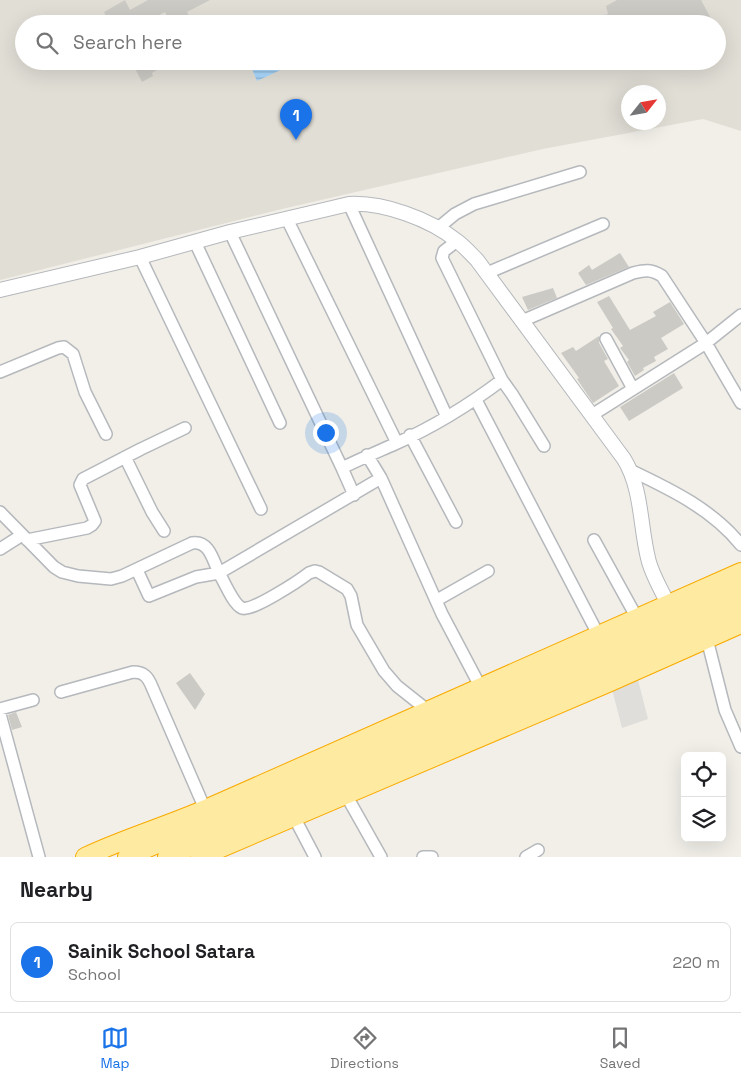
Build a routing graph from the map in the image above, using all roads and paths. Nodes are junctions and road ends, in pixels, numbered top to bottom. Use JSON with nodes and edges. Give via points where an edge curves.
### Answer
{"nodes":[{"id":1,"x":580,"y":172,"type":"dead end"},
{"id":2,"x":348,"y":204,"type":"junction"},
{"id":3,"x":287,"y":219,"type":"junction"},
{"id":4,"x":603,"y":224,"type":"dead end"},
{"id":5,"x":438,"y":228,"type":"junction"},
{"id":6,"x":230,"y":232,"type":"junction"},
{"id":7,"x":458,"y":241,"type":"junction"},
{"id":8,"x":195,"y":242,"type":"junction"},
{"id":9,"x":140,"y":257,"type":"junction"},
{"id":10,"x":487,"y":273,"type":"junction"},
{"id":11,"x":0,"y":290,"type":"edge"},
{"id":12,"x":741,"y":315,"type":"edge"},
{"id":13,"x":522,"y":321,"type":"junction"},
{"id":14,"x":606,"y":339,"type":"dead end"},
{"id":15,"x":706,"y":343,"type":"junction"},
{"id":16,"x":0,"y":372,"type":"edge"},
{"id":17,"x":502,"y":380,"type":"junction"},
{"id":18,"x":737,"y":384,"type":"edge"},
{"id":19,"x":633,"y":389,"type":"junction"},
{"id":20,"x":476,"y":400,"type":"junction"},
{"id":21,"x":741,"y":403,"type":"edge"},
{"id":22,"x":592,"y":416,"type":"junction"},
{"id":23,"x":447,"y":417,"type":"junction"},
{"id":24,"x":280,"y":423,"type":"dead end"},
{"id":25,"x":184,"y":428,"type":"dead end"},
{"id":26,"x":106,"y":434,"type":"dead end"},
{"id":27,"x":410,"y":435,"type":"junction"},
{"id":28,"x":397,"y":443,"type":"junction"},
{"id":29,"x":544,"y":446,"type":"dead end"},
{"id":30,"x":367,"y":455,"type":"junction"},
{"id":31,"x":125,"y":457,"type":"junction"},
{"id":32,"x":342,"y":468,"type":"junction"},
{"id":33,"x":632,"y":471,"type":"junction"},
{"id":34,"x":382,"y":478,"type":"junction"},
{"id":35,"x":354,"y":496,"type":"junction"},
{"id":36,"x":261,"y":509,"type":"dead end"},
{"id":37,"x":0,"y":512,"type":"edge"},
{"id":38,"x":456,"y":522,"type":"dead end"},
{"id":39,"x":164,"y":531,"type":"dead end"},
{"id":40,"x":24,"y":538,"type":"junction"},
{"id":41,"x":594,"y":540,"type":"dead end"},
{"id":42,"x":741,"y":545,"type":"edge"},
{"id":43,"x":0,"y":549,"type":"edge"},
{"id":44,"x":137,"y":570,"type":"junction"},
{"id":45,"x":488,"y":571,"type":"dead end"},
{"id":46,"x":741,"y":572,"type":"edge"},
{"id":47,"x":219,"y":573,"type":"junction"},
{"id":48,"x":741,"y":588,"type":"edge"},
{"id":49,"x":437,"y":600,"type":"junction"},
{"id":50,"x":668,"y":604,"type":"junction"},
{"id":51,"x":741,"y":605,"type":"edge"},
{"id":52,"x":637,"y":618,"type":"junction"},
{"id":53,"x":741,"y":624,"type":"edge"},
{"id":54,"x":599,"y":636,"type":"junction"},
{"id":55,"x":707,"y":639,"type":"junction"},
{"id":56,"x":480,"y":686,"type":"junction"},
{"id":57,"x":61,"y":692,"type":"dead end"},
{"id":58,"x":32,"y":700,"type":"dead end"},
{"id":59,"x":0,"y":709,"type":"edge"},
{"id":60,"x":426,"y":709,"type":"junction"},
{"id":61,"x":0,"y":714,"type":"edge"},
{"id":62,"x":418,"y":740,"type":"junction"},
{"id":63,"x":740,"y":745,"type":"edge"},
{"id":64,"x":346,"y":795,"type":"junction"},
{"id":65,"x":204,"y":809,"type":"junction"},
{"id":66,"x":294,"y":817,"type":"junction"},
{"id":67,"x":538,"y":850,"type":"dead end"},
{"id":68,"x":40,"y":857,"type":"edge"},
{"id":69,"x":85,"y":857,"type":"edge"},
{"id":70,"x":127,"y":857,"type":"edge"},
{"id":71,"x":167,"y":857,"type":"edge"},
{"id":72,"x":200,"y":857,"type":"edge"},
{"id":73,"x":315,"y":857,"type":"edge"},
{"id":74,"x":381,"y":857,"type":"edge"},
{"id":75,"x":423,"y":857,"type":"edge"},
{"id":76,"x":432,"y":857,"type":"edge"},
{"id":77,"x":526,"y":857,"type":"edge"}],
"edges":[{"from":1,"to":5,"type":"street","via":[[474,204]]},
{"from":2,"to":3,"type":"street"},
{"from":2,"to":5,"type":"street","via":[[366,204],[415,216]]},
{"from":2,"to":23,"type":"street"},
{"from":3,"to":6,"type":"street"},
{"from":3,"to":28,"type":"street"},
{"from":4,"to":10,"type":"street"},
{"from":5,"to":7,"type":"street"},
{"from":6,"to":8,"type":"street"},
{"from":6,"to":32,"type":"street"},
{"from":7,"to":10,"type":"street"},
{"from":7,"to":17,"type":"street","via":[[444,251],[442,258]]},
{"from":8,"to":9,"type":"street"},
{"from":8,"to":24,"type":"street"},
{"from":9,"to":11,"type":"street"},
{"from":9,"to":36,"type":"street"},
{"from":10,"to":13,"type":"street"},
{"from":12,"to":15,"type":"street"},
{"from":13,"to":15,"type":"street","via":[[647,269],[662,276]]},
{"from":13,"to":22,"type":"street"},
{"from":14,"to":19,"type":"street"},
{"from":15,"to":18,"type":"street"},
{"from":15,"to":19,"type":"street"},
{"from":16,"to":26,"type":"street","via":[[64,347],[73,354],[85,392]]},
{"from":17,"to":20,"type":"street"},
{"from":17,"to":29,"type":"street"},
{"from":18,"to":21,"type":"street"},
{"from":19,"to":22,"type":"street"},
{"from":20,"to":23,"type":"street"},
{"from":20,"to":54,"type":"street"},
{"from":22,"to":33,"type":"street"},
{"from":23,"to":27,"type":"street"},
{"from":25,"to":31,"type":"street"},
{"from":27,"to":28,"type":"street"},
{"from":27,"to":38,"type":"street"},
{"from":28,"to":30,"type":"street"},
{"from":30,"to":32,"type":"street"},
{"from":30,"to":34,"type":"street"},
{"from":31,"to":39,"type":"street"},
{"from":31,"to":40,"type":"street","via":[[81,481],[95,521],[92,525]]},
{"from":32,"to":35,"type":"street"},
{"from":33,"to":42,"type":"street","via":[[689,500]]},
{"from":33,"to":50,"type":"street","via":[[648,560]]},
{"from":34,"to":35,"type":"street"},
{"from":34,"to":49,"type":"street"},
{"from":35,"to":47,"type":"street"},
{"from":37,"to":40,"type":"street"},
{"from":40,"to":43,"type":"street"},
{"from":40,"to":44,"type":"street","via":[[62,572],[111,578]]},
{"from":41,"to":52,"type":"street"},
{"from":44,"to":47,"type":"street","via":[[149,596],[196,577]]},
{"from":44,"to":47,"type":"street","via":[[198,542],[208,549]]},
{"from":45,"to":49,"type":"street"},
{"from":46,"to":50,"type":"highway"},
{"from":47,"to":60,"type":"street","via":[[236,604],[246,610],[314,571],[347,589],[357,625],[384,671]]},
{"from":48,"to":62,"type":"highway"},
{"from":49,"to":56,"type":"street"},
{"from":50,"to":52,"type":"highway"},
{"from":51,"to":62,"type":"highway","via":[[602,669]]},
{"from":52,"to":54,"type":"highway"},
{"from":53,"to":55,"type":"highway"},
{"from":54,"to":56,"type":"highway"},
{"from":55,"to":63,"type":"street","via":[[725,710]]},
{"from":55,"to":64,"type":"highway"},
{"from":56,"to":60,"type":"highway"},
{"from":57,"to":65,"type":"street","via":[[133,672],[143,673]]},
{"from":58,"to":59,"type":"street"},
{"from":60,"to":65,"type":"highway"},
{"from":61,"to":68,"type":"street"},
{"from":62,"to":70,"type":"highway"},
{"from":62,"to":71,"type":"highway"},
{"from":64,"to":66,"type":"highway"},
{"from":64,"to":74,"type":"street"},
{"from":65,"to":69,"type":"highway"},
{"from":66,"to":72,"type":"highway"},
{"from":66,"to":73,"type":"street"},
{"from":67,"to":77,"type":"street"},
{"from":75,"to":76,"type":"street"}]}
